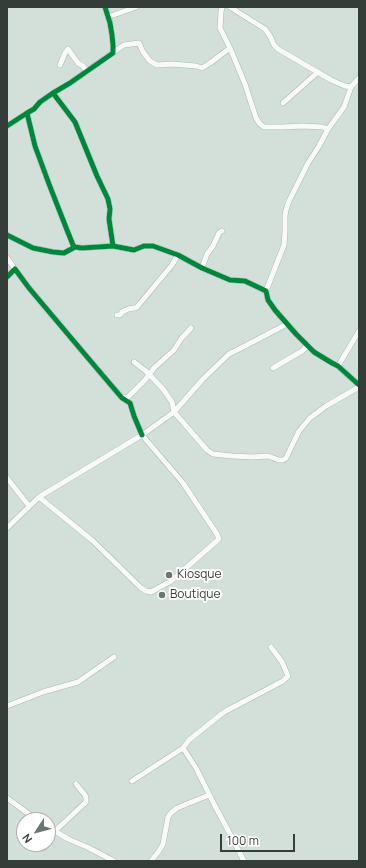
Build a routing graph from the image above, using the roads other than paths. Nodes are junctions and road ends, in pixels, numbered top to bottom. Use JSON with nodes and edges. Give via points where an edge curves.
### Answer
{"nodes":[{"id":1,"x":105,"y":7,"type":"edge"},
{"id":2,"x":136,"y":7,"type":"edge"},
{"id":3,"x":222,"y":7,"type":"edge"},
{"id":4,"x":230,"y":7,"type":"edge"},
{"id":5,"x":108,"y":17,"type":"junction"},
{"id":6,"x":230,"y":48,"type":"junction"},
{"id":7,"x":113,"y":53,"type":"junction"},
{"id":8,"x":60,"y":65,"type":"dead end"},
{"id":9,"x":87,"y":72,"type":"junction"},
{"id":10,"x":318,"y":72,"type":"junction"},
{"id":11,"x":359,"y":78,"type":"edge"},
{"id":12,"x":351,"y":87,"type":"junction"},
{"id":13,"x":53,"y":93,"type":"junction"},
{"id":14,"x":283,"y":104,"type":"dead end"},
{"id":15,"x":27,"y":113,"type":"junction"},
{"id":16,"x":7,"y":126,"type":"edge"},
{"id":17,"x":328,"y":129,"type":"junction"},
{"id":18,"x":222,"y":230,"type":"dead end"},
{"id":19,"x":7,"y":235,"type":"edge"},
{"id":20,"x":113,"y":246,"type":"junction"},
{"id":21,"x":75,"y":247,"type":"junction"},
{"id":22,"x":178,"y":255,"type":"junction"},
{"id":23,"x":7,"y":258,"type":"edge"},
{"id":24,"x":202,"y":268,"type":"junction"},
{"id":25,"x":15,"y":269,"type":"junction"},
{"id":26,"x":7,"y":277,"type":"edge"},
{"id":27,"x":266,"y":292,"type":"junction"},
{"id":28,"x":116,"y":315,"type":"dead end"},
{"id":29,"x":287,"y":324,"type":"junction"},
{"id":30,"x":191,"y":328,"type":"dead end"},
{"id":31,"x":359,"y":331,"type":"edge"},
{"id":32,"x":308,"y":345,"type":"junction"},
{"id":33,"x":134,"y":362,"type":"dead end"},
{"id":34,"x":338,"y":366,"type":"junction"},
{"id":35,"x":273,"y":368,"type":"dead end"},
{"id":36,"x":149,"y":374,"type":"junction"},
{"id":37,"x":359,"y":386,"type":"edge"},
{"id":38,"x":122,"y":398,"type":"junction"},
{"id":39,"x":174,"y":412,"type":"junction"},
{"id":40,"x":142,"y":435,"type":"junction"},
{"id":41,"x":7,"y":478,"type":"edge"},
{"id":42,"x":39,"y":497,"type":"junction"},
{"id":43,"x":30,"y":506,"type":"junction"},
{"id":44,"x":7,"y":528,"type":"edge"},
{"id":45,"x":271,"y":647,"type":"dead end"},
{"id":46,"x":114,"y":657,"type":"dead end"},
{"id":47,"x":7,"y":706,"type":"edge"},
{"id":48,"x":183,"y":748,"type":"junction"},
{"id":49,"x":132,"y":781,"type":"dead end"},
{"id":50,"x":76,"y":784,"type":"dead end"},
{"id":51,"x":209,"y":795,"type":"junction"},
{"id":52,"x":7,"y":798,"type":"edge"},
{"id":53,"x":26,"y":812,"type":"edge"},
{"id":54,"x":56,"y":830,"type":"edge"},
{"id":55,"x":56,"y":833,"type":"edge"},
{"id":56,"x":243,"y":859,"type":"edge"},
{"id":57,"x":114,"y":861,"type":"edge"},
{"id":58,"x":151,"y":861,"type":"edge"},
{"id":59,"x":237,"y":861,"type":"edge"}],
"edges":[{"from":1,"to":5,"type":"street"},
{"from":2,"to":5,"type":"street"},
{"from":3,"to":6,"type":"street","via":[[220,28]]},
{"from":4,"to":10,"type":"street","via":[[265,29],[278,49]]},
{"from":5,"to":7,"type":"street","via":[[114,44]]},
{"from":6,"to":7,"type":"street","via":[[202,68],[157,65],[142,52],[138,43],[124,46]]},
{"from":6,"to":17,"type":"street","via":[[260,124],[264,127],[303,126]]},
{"from":7,"to":9,"type":"street"},
{"from":8,"to":9,"type":"street","via":[[68,49]]},
{"from":9,"to":13,"type":"street"},
{"from":10,"to":12,"type":"street"},
{"from":10,"to":14,"type":"street"},
{"from":11,"to":12,"type":"street"},
{"from":12,"to":17,"type":"street","via":[[344,107]]},
{"from":13,"to":15,"type":"street"},
{"from":13,"to":20,"type":"street","via":[[75,122],[108,199]]},
{"from":15,"to":16,"type":"street"},
{"from":15,"to":21,"type":"street","via":[[35,146]]},
{"from":17,"to":27,"type":"street","via":[[289,201],[284,245]]},
{"from":18,"to":24,"type":"street"},
{"from":19,"to":21,"type":"street","via":[[33,248],[53,252],[64,253]]},
{"from":20,"to":21,"type":"street"},
{"from":20,"to":22,"type":"street","via":[[134,250],[153,246]]},
{"from":22,"to":24,"type":"street"},
{"from":22,"to":28,"type":"street","via":[[136,308]]},
{"from":23,"to":25,"type":"street"},
{"from":24,"to":27,"type":"street","via":[[230,280],[245,281]]},
{"from":25,"to":26,"type":"street"},
{"from":25,"to":38,"type":"street"},
{"from":27,"to":29,"type":"street","via":[[268,300]]},
{"from":29,"to":32,"type":"street"},
{"from":29,"to":39,"type":"street","via":[[229,354]]},
{"from":30,"to":36,"type":"street","via":[[174,350]]},
{"from":31,"to":34,"type":"street"},
{"from":32,"to":34,"type":"street","via":[[314,352]]},
{"from":32,"to":35,"type":"street"},
{"from":33,"to":36,"type":"street"},
{"from":34,"to":37,"type":"street"},
{"from":36,"to":38,"type":"street","via":[[128,397]]},
{"from":36,"to":39,"type":"street","via":[[172,402]]},
{"from":37,"to":39,"type":"street","via":[[310,418],[299,430],[283,460],[268,456],[213,454]]},
{"from":38,"to":40,"type":"street","via":[[130,403]]},
{"from":39,"to":40,"type":"street"},
{"from":40,"to":42,"type":"street"},
{"from":40,"to":42,"type":"street","via":[[183,483],[219,539],[171,580],[151,592],[141,588],[93,541]]},
{"from":41,"to":43,"type":"street"},
{"from":42,"to":43,"type":"street"},
{"from":43,"to":44,"type":"street"},
{"from":45,"to":48,"type":"street","via":[[288,676],[224,712],[189,740]]},
{"from":46,"to":47,"type":"street","via":[[78,682]]},
{"from":48,"to":49,"type":"street"},
{"from":48,"to":51,"type":"street"},
{"from":50,"to":54,"type":"street","via":[[86,795],[86,802]]},
{"from":51,"to":56,"type":"street"},
{"from":51,"to":58,"type":"street","via":[[171,813],[163,844]]},
{"from":52,"to":53,"type":"street"},
{"from":55,"to":57,"type":"street"},
{"from":56,"to":59,"type":"street"}]}
